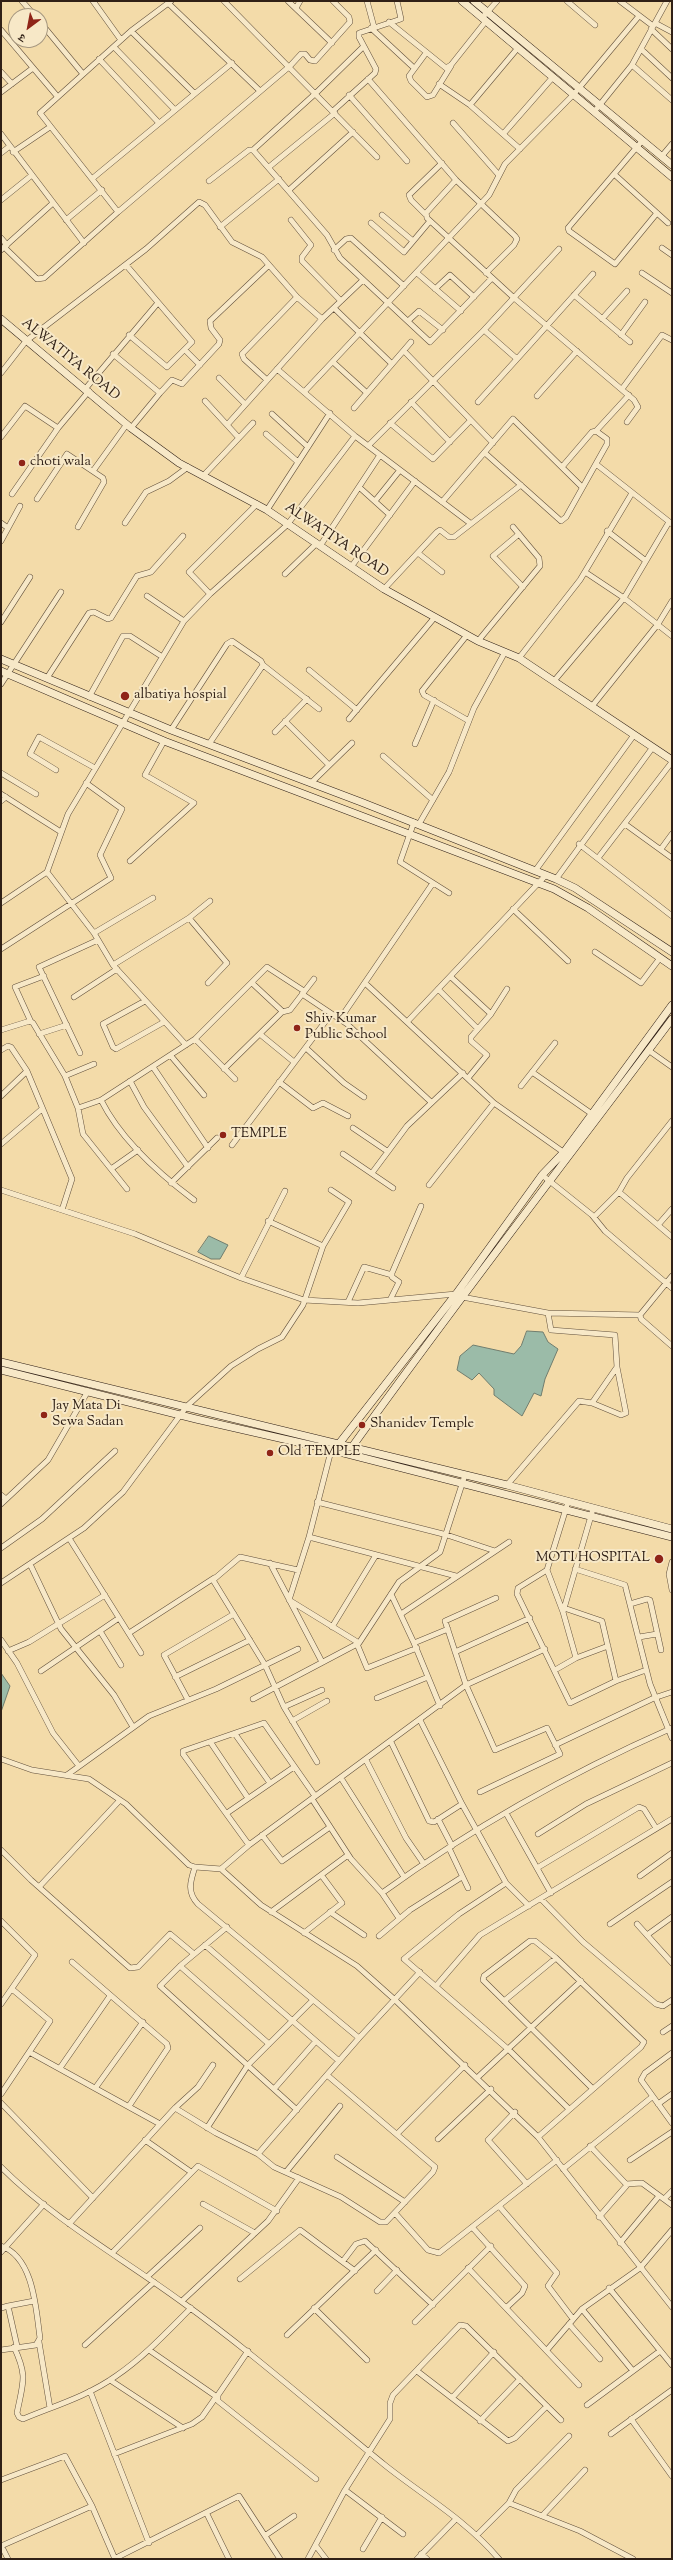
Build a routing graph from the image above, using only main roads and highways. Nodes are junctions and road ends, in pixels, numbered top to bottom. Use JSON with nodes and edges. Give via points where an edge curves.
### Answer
{"nodes":[{"id":1,"x":462,"y":1,"type":"edge"},
{"id":2,"x":474,"y":1,"type":"edge"},
{"id":3,"x":672,"y":166,"type":"edge"},
{"id":4,"x":672,"y":177,"type":"edge"},
{"id":5,"x":1,"y":319,"type":"edge"},
{"id":6,"x":1,"y":659,"type":"edge"},
{"id":7,"x":4,"y":672,"type":"edge"},
{"id":8,"x":672,"y":761,"type":"edge"},
{"id":9,"x":623,"y":919,"type":"junction"},
{"id":10,"x":617,"y":929,"type":"junction"},
{"id":11,"x":672,"y":952,"type":"edge"},
{"id":12,"x":672,"y":966,"type":"edge"},
{"id":13,"x":672,"y":1005,"type":"edge"},
{"id":14,"x":672,"y":1019,"type":"edge"},
{"id":15,"x":567,"y":1154,"type":"junction"},
{"id":16,"x":459,"y":1296,"type":"junction"},
{"id":17,"x":1,"y":1362,"type":"edge"},
{"id":18,"x":1,"y":1370,"type":"edge"},
{"id":19,"x":334,"y":1446,"type":"junction"},
{"id":20,"x":352,"y":1448,"type":"junction"},
{"id":21,"x":567,"y":1505,"type":"junction"},
{"id":22,"x":592,"y":1513,"type":"junction"},
{"id":23,"x":672,"y":1529,"type":"edge"},
{"id":24,"x":672,"y":1537,"type":"edge"}],
"edges":[{"from":1,"to":4,"type":"main road"},
{"from":2,"to":3,"type":"main road"},
{"from":5,"to":8,"type":"main road","name":"ALWATIYA ROAD","via":[[129,426],[188,467],[257,504],[384,589],[478,641],[518,658]]},
{"from":6,"to":9,"type":"main road","via":[[128,713],[556,879],[575,888]]},
{"from":7,"to":10,"type":"main road","via":[[164,741],[554,889],[588,908]]},
{"from":9,"to":10,"type":"main road"},
{"from":9,"to":11,"type":"main road"},
{"from":10,"to":12,"type":"main road"},
{"from":13,"to":15,"type":"main road","via":[[592,1114]]},
{"from":14,"to":15,"type":"main road"},
{"from":15,"to":16,"type":"main road","via":[[550,1182]]},
{"from":15,"to":16,"type":"main road","via":[[542,1175]]},
{"from":16,"to":19,"type":"main road"},
{"from":16,"to":20,"type":"main road"},
{"from":17,"to":19,"type":"main road","via":[[187,1406]]},
{"from":18,"to":19,"type":"main road","via":[[182,1415]]},
{"from":19,"to":20,"type":"main road"},
{"from":19,"to":21,"type":"main road","via":[[462,1483]]},
{"from":20,"to":21,"type":"main road","via":[[507,1485]]},
{"from":21,"to":22,"type":"main road"},
{"from":22,"to":23,"type":"main road"},
{"from":22,"to":24,"type":"main road"}]}
